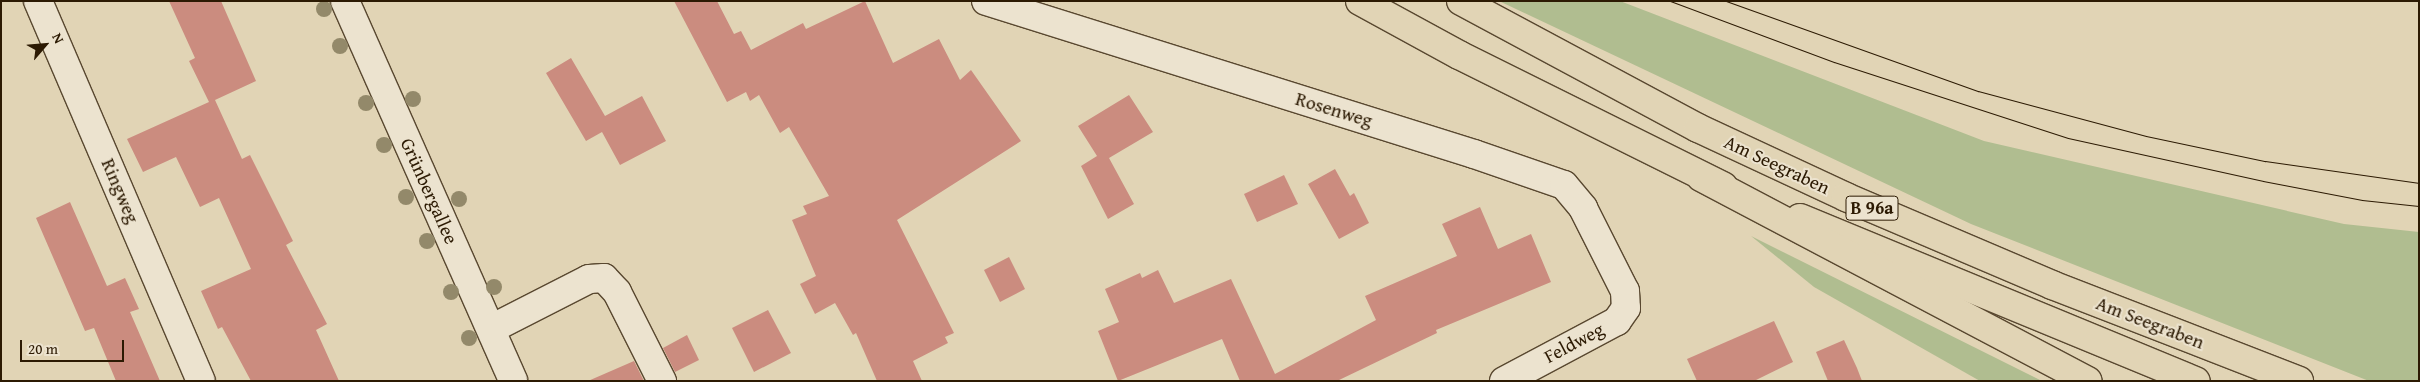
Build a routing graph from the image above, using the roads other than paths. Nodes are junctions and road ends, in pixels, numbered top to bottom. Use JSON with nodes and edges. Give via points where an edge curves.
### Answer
{"nodes":[{"id":1,"x":38,"y":1,"type":"edge"},
{"id":2,"x":345,"y":1,"type":"edge"},
{"id":3,"x":986,"y":1,"type":"edge"},
{"id":4,"x":1360,"y":1,"type":"edge"},
{"id":5,"x":1461,"y":1,"type":"edge"},
{"id":6,"x":1701,"y":177,"type":"junction"},
{"id":7,"x":1625,"y":292,"type":"joint"},
{"id":8,"x":490,"y":329,"type":"junction"},
{"id":9,"x":202,"y":381,"type":"edge"},
{"id":10,"x":513,"y":381,"type":"edge"},
{"id":11,"x":662,"y":381,"type":"edge"},
{"id":12,"x":1504,"y":381,"type":"edge"},
{"id":13,"x":2088,"y":381,"type":"edge"},
{"id":14,"x":2196,"y":381,"type":"edge"},
{"id":15,"x":2299,"y":381,"type":"edge"}],
"edges":[{"from":1,"to":9,"type":"street","name":"Ringweg"},
{"from":2,"to":8,"type":"street","name":"Grünbergallee"},
{"from":3,"to":7,"type":"street","name":"Rosenweg","via":[[1564,185],[1583,208]]},
{"from":4,"to":6,"type":"main road","name":"Am Seegraben","number":"B 96a"},
{"from":5,"to":15,"type":"main road","name":"Am Seegraben","number":"B 96a","via":[[1698,128],[1846,197],[2052,284]]},
{"from":6,"to":13,"type":"main road"},
{"from":6,"to":14,"type":"main road","name":"Am Seegraben","number":"B 96a"},
{"from":7,"to":12,"type":"street","name":"Feldweg","via":[[1626,308],[1617,321]]},
{"from":8,"to":10,"type":"street","name":"Grünbergallee"},
{"from":8,"to":11,"type":"street","via":[[589,279],[604,278],[617,292]]}]}
